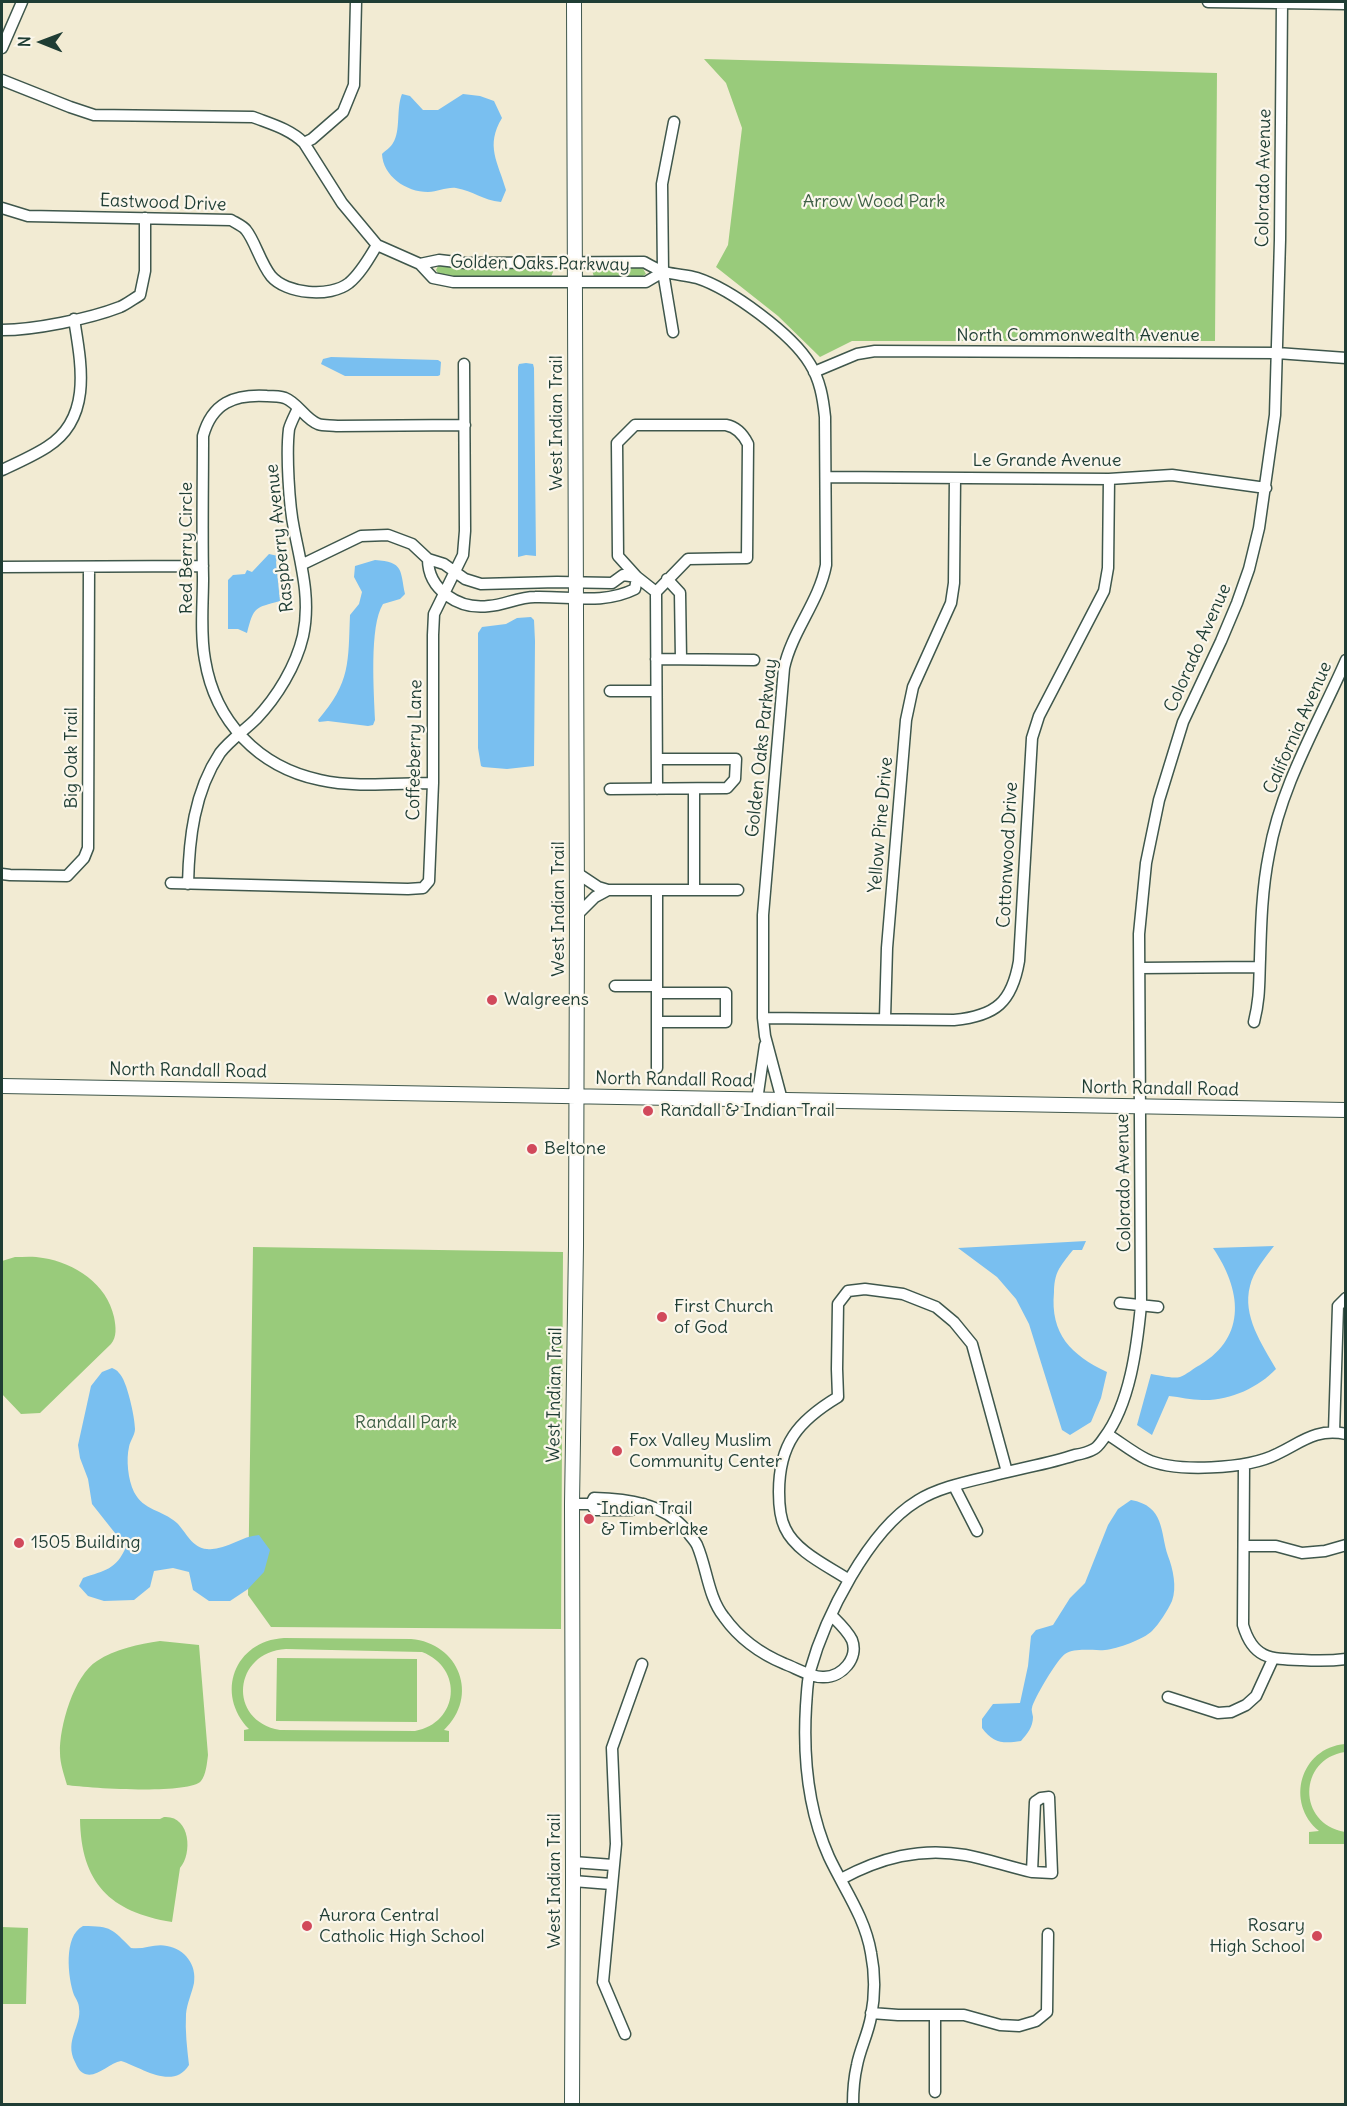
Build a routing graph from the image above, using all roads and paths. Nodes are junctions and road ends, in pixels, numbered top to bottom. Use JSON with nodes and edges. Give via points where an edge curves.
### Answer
{"nodes":[{"id":1,"x":22,"y":2,"type":"edge"},
{"id":2,"x":356,"y":2,"type":"edge"},
{"id":3,"x":574,"y":2,"type":"edge"},
{"id":4,"x":1208,"y":2,"type":"edge"},
{"id":5,"x":1282,"y":2,"type":"edge"},
{"id":6,"x":1346,"y":4,"type":"edge"},
{"id":7,"x":2,"y":48,"type":"edge"},
{"id":8,"x":2,"y":80,"type":"edge"},
{"id":9,"x":674,"y":122,"type":"dead end"},
{"id":10,"x":303,"y":143,"type":"junction"},
{"id":11,"x":2,"y":208,"type":"edge"},
{"id":12,"x":145,"y":218,"type":"junction"},
{"id":13,"x":377,"y":245,"type":"junction"},
{"id":14,"x":574,"y":263,"type":"junction"},
{"id":15,"x":420,"y":264,"type":"junction"},
{"id":16,"x":663,"y":272,"type":"junction"},
{"id":17,"x":574,"y":282,"type":"junction"},
{"id":18,"x":74,"y":319,"type":"junction"},
{"id":19,"x":2,"y":330,"type":"edge"},
{"id":20,"x":673,"y":332,"type":"dead end"},
{"id":21,"x":1277,"y":353,"type":"junction"},
{"id":22,"x":1346,"y":358,"type":"edge"},
{"id":23,"x":464,"y":364,"type":"dead end"},
{"id":24,"x":814,"y":372,"type":"junction"},
{"id":25,"x":298,"y":408,"type":"junction"},
{"id":26,"x":465,"y":425,"type":"junction"},
{"id":27,"x":2,"y":470,"type":"edge"},
{"id":28,"x":827,"y":477,"type":"junction"},
{"id":29,"x":955,"y":478,"type":"junction"},
{"id":30,"x":1109,"y":479,"type":"junction"},
{"id":31,"x":1266,"y":488,"type":"junction"},
{"id":32,"x":428,"y":559,"type":"junction"},
{"id":33,"x":303,"y":564,"type":"junction"},
{"id":34,"x":2,"y":567,"type":"edge"},
{"id":35,"x":89,"y":567,"type":"junction"},
{"id":36,"x":202,"y":567,"type":"junction"},
{"id":37,"x":455,"y":571,"type":"junction"},
{"id":38,"x":637,"y":577,"type":"junction"},
{"id":39,"x":668,"y":579,"type":"junction"},
{"id":40,"x":576,"y":582,"type":"junction"},
{"id":41,"x":656,"y":592,"type":"junction"},
{"id":42,"x":443,"y":594,"type":"junction"},
{"id":43,"x":576,"y":599,"type":"junction"},
{"id":44,"x":656,"y":659,"type":"junction"},
{"id":45,"x":681,"y":659,"type":"junction"},
{"id":46,"x":754,"y":660,"type":"dead end"},
{"id":47,"x":1346,"y":660,"type":"edge"},
{"id":48,"x":610,"y":691,"type":"dead end"},
{"id":49,"x":656,"y":691,"type":"junction"},
{"id":50,"x":240,"y":734,"type":"junction"},
{"id":51,"x":657,"y":759,"type":"junction"},
{"id":52,"x":433,"y":783,"type":"junction"},
{"id":53,"x":610,"y":789,"type":"dead end"},
{"id":54,"x":657,"y":789,"type":"junction"},
{"id":55,"x":694,"y":789,"type":"junction"},
{"id":56,"x":577,"y":873,"type":"junction"},
{"id":57,"x":2,"y":874,"type":"edge"},
{"id":58,"x":171,"y":883,"type":"dead end"},
{"id":59,"x":188,"y":884,"type":"junction"},
{"id":60,"x":608,"y":890,"type":"junction"},
{"id":61,"x":657,"y":890,"type":"junction"},
{"id":62,"x":694,"y":890,"type":"junction"},
{"id":63,"x":738,"y":890,"type":"dead end"},
{"id":64,"x":577,"y":915,"type":"junction"},
{"id":65,"x":1259,"y":967,"type":"junction"},
{"id":66,"x":1140,"y":968,"type":"junction"},
{"id":67,"x":615,"y":986,"type":"dead end"},
{"id":68,"x":657,"y":989,"type":"junction"},
{"id":69,"x":763,"y":1018,"type":"junction"},
{"id":70,"x":885,"y":1018,"type":"junction"},
{"id":71,"x":657,"y":1022,"type":"junction"},
{"id":72,"x":1254,"y":1022,"type":"dead end"},
{"id":73,"x":765,"y":1036,"type":"junction"},
{"id":74,"x":657,"y":1068,"type":"dead end"},
{"id":75,"x":2,"y":1086,"type":"edge"},
{"id":76,"x":577,"y":1096,"type":"junction"},
{"id":77,"x":757,"y":1100,"type":"junction"},
{"id":78,"x":782,"y":1100,"type":"junction"},
{"id":79,"x":1139,"y":1107,"type":"junction"},
{"id":80,"x":1346,"y":1110,"type":"edge"},
{"id":81,"x":1346,"y":1299,"type":"edge"},
{"id":82,"x":1120,"y":1303,"type":"dead end"},
{"id":83,"x":1141,"y":1305,"type":"junction"},
{"id":84,"x":1158,"y":1307,"type":"dead end"},
{"id":85,"x":1334,"y":1432,"type":"junction"},
{"id":86,"x":1107,"y":1434,"type":"junction"},
{"id":87,"x":1346,"y":1434,"type":"edge"},
{"id":88,"x":1244,"y":1465,"type":"junction"},
{"id":89,"x":1007,"y":1472,"type":"junction"},
{"id":90,"x":954,"y":1486,"type":"junction"},
{"id":91,"x":572,"y":1504,"type":"junction"},
{"id":92,"x":977,"y":1531,"type":"dead end"},
{"id":93,"x":1346,"y":1545,"type":"edge"},
{"id":94,"x":1244,"y":1546,"type":"junction"},
{"id":95,"x":849,"y":1580,"type":"junction"},
{"id":96,"x":831,"y":1615,"type":"junction"},
{"id":97,"x":1273,"y":1659,"type":"junction"},
{"id":98,"x":1346,"y":1659,"type":"edge"},
{"id":99,"x":642,"y":1664,"type":"dead end"},
{"id":100,"x":809,"y":1673,"type":"junction"},
{"id":101,"x":1168,"y":1697,"type":"dead end"},
{"id":102,"x":573,"y":1862,"type":"junction"},
{"id":103,"x":613,"y":1865,"type":"junction"},
{"id":104,"x":1032,"y":1872,"type":"junction"},
{"id":105,"x":841,"y":1879,"type":"junction"},
{"id":106,"x":573,"y":1881,"type":"junction"},
{"id":107,"x":611,"y":1884,"type":"junction"},
{"id":108,"x":1048,"y":1935,"type":"dead end"},
{"id":109,"x":872,"y":2013,"type":"junction"},
{"id":110,"x":935,"y":2016,"type":"junction"},
{"id":111,"x":625,"y":2034,"type":"dead end"},
{"id":112,"x":935,"y":2092,"type":"dead end"},
{"id":113,"x":572,"y":2104,"type":"edge"},
{"id":114,"x":853,"y":2104,"type":"edge"}],
"edges":[{"from":1,"to":7,"type":"street"},
{"from":2,"to":10,"type":"street","via":[[354,86],[343,111]]},
{"from":3,"to":14,"type":"main road","name":"West Indian Trail"},
{"from":4,"to":5,"type":"street"},
{"from":5,"to":6,"type":"street"},
{"from":5,"to":21,"type":"street","name":"Colorado Avenue"},
{"from":8,"to":10,"type":"street","name":"Golden Oaks Parkway","via":[[94,115],[253,117],[297,136]]},
{"from":9,"to":16,"type":"street","via":[[662,184]]},
{"from":10,"to":13,"type":"street","name":"Golden Oaks Parkway","via":[[342,203]]},
{"from":11,"to":12,"type":"street","name":"Eastwood Drive","via":[[28,216]]},
{"from":12,"to":13,"type":"street","name":"Eastwood Drive","via":[[231,220],[247,231],[261,261],[279,284],[300,291],[328,291],[348,284]]},
{"from":12,"to":18,"type":"street","via":[[145,271],[140,295],[121,306]]},
{"from":13,"to":15,"type":"street","name":"Golden Oaks Parkway"},
{"from":14,"to":15,"type":"street","name":"Golden Oaks Parkway","via":[[439,260]]},
{"from":14,"to":16,"type":"street","name":"Golden Oaks Parkway","via":[[644,262]]},
{"from":14,"to":17,"type":"main road","name":"West Indian Trail"},
{"from":15,"to":17,"type":"street","name":"Golden Oaks Parkway","via":[[433,278],[453,282]]},
{"from":16,"to":17,"type":"street","name":"Golden Oaks Parkway","via":[[646,282]]},
{"from":16,"to":20,"type":"street"},
{"from":16,"to":24,"type":"street","name":"Golden Oaks Parkway","via":[[696,277],[729,293],[793,342]]},
{"from":17,"to":40,"type":"main road","name":"West Indian Trail"},
{"from":18,"to":19,"type":"street","via":[[22,330]]},
{"from":18,"to":27,"type":"street","via":[[82,374],[80,396],[72,416],[49,446]]},
{"from":21,"to":22,"type":"street","name":"North Commonwealth Avenue"},
{"from":21,"to":24,"type":"street","name":"North Commonwealth Avenue","via":[[875,351],[857,354]]},
{"from":21,"to":31,"type":"street","name":"Colorado Avenue","via":[[1275,415]]},
{"from":23,"to":26,"type":"street","name":"Coffeeberry Lane"},
{"from":24,"to":28,"type":"street","name":"Golden Oaks Parkway","via":[[824,400]]},
{"from":25,"to":26,"type":"street","name":"Red Berry Circle","via":[[318,423],[337,426]]},
{"from":25,"to":33,"type":"street","name":"Raspberry Avenue","via":[[290,427],[290,489],[293,527]]},
{"from":25,"to":36,"type":"street","name":"Red Berry Circle","via":[[283,397],[243,396],[219,407],[207,423],[203,436]]},
{"from":26,"to":37,"type":"street","name":"Coffeeberry Lane","via":[[463,555]]},
{"from":28,"to":29,"type":"street","name":"Le Grande Avenue"},
{"from":28,"to":69,"type":"street","name":"Golden Oaks Parkway","via":[[824,576],[791,642],[782,681],[763,915]]},
{"from":29,"to":30,"type":"street","name":"Le Grande Avenue"},
{"from":29,"to":70,"type":"street","name":"Yellow Pine Drive","via":[[951,603],[913,687],[906,720]]},
{"from":30,"to":31,"type":"street","name":"Le Grande Avenue","via":[[1172,475]]},
{"from":30,"to":70,"type":"street","name":"Cottonwood Drive","via":[[1104,591],[1039,716],[1032,738],[1016,981],[1008,998],[986,1014],[954,1020]]},
{"from":31,"to":66,"type":"street","name":"Colorado Avenue","via":[[1249,569],[1183,722],[1159,800],[1146,863]]},
{"from":32,"to":33,"type":"street","via":[[402,539],[361,536]]},
{"from":32,"to":37,"type":"street"},
{"from":32,"to":42,"type":"street","via":[[428,570]]},
{"from":33,"to":50,"type":"street","name":"Raspberry Avenue","via":[[306,607],[298,653],[273,697]]},
{"from":34,"to":35,"type":"street"},
{"from":35,"to":36,"type":"street"},
{"from":35,"to":57,"type":"street","name":"Big Oak Trail","via":[[88,848],[67,876]]},
{"from":36,"to":50,"type":"street","name":"Red Berry Circle","via":[[207,672],[217,701]]},
{"from":37,"to":40,"type":"street","via":[[465,579],[489,585]]},
{"from":37,"to":42,"type":"street","name":"Coffeeberry Lane"},
{"from":38,"to":39,"type":"street","via":[[618,556],[616,443],[635,425],[733,426],[748,444],[747,558],[692,557]]},
{"from":38,"to":40,"type":"street","via":[[623,575],[612,583]]},
{"from":38,"to":41,"type":"street"},
{"from":38,"to":43,"type":"street","via":[[635,589],[624,595]]},
{"from":39,"to":41,"type":"street"},
{"from":39,"to":45,"type":"street","via":[[680,593]]},
{"from":40,"to":43,"type":"main road","name":"West Indian Trail"},
{"from":41,"to":44,"type":"street"},
{"from":42,"to":43,"type":"street","via":[[474,607],[531,597]]},
{"from":42,"to":52,"type":"street","name":"Coffeeberry Lane","via":[[434,614]]},
{"from":43,"to":56,"type":"main road","name":"West Indian Trail"},
{"from":44,"to":45,"type":"street"},
{"from":44,"to":49,"type":"street"},
{"from":45,"to":46,"type":"street"},
{"from":47,"to":65,"type":"street","name":"California Avenue","via":[[1300,756],[1278,815],[1262,894]]},
{"from":48,"to":49,"type":"street"},
{"from":49,"to":51,"type":"street"},
{"from":50,"to":52,"type":"street","name":"Red Berry Circle","via":[[266,759],[321,781]]},
{"from":50,"to":59,"type":"street","name":"Raspberry Avenue","via":[[220,754],[197,803]]},
{"from":51,"to":54,"type":"street"},
{"from":51,"to":55,"type":"street","via":[[736,759],[735,779],[727,788]]},
{"from":52,"to":59,"type":"street","name":"Coffeeberry Lane","via":[[430,876],[423,888]]},
{"from":53,"to":54,"type":"street"},
{"from":54,"to":55,"type":"street"},
{"from":55,"to":62,"type":"street"},
{"from":56,"to":60,"type":"street"},
{"from":56,"to":64,"type":"main road","name":"West Indian Trail"},
{"from":58,"to":59,"type":"street","name":"Coffeeberry Lane"},
{"from":60,"to":61,"type":"street"},
{"from":60,"to":64,"type":"street"},
{"from":61,"to":62,"type":"street"},
{"from":61,"to":68,"type":"street"},
{"from":62,"to":63,"type":"street"},
{"from":64,"to":76,"type":"main road","name":"West Indian Trail"},
{"from":65,"to":66,"type":"street"},
{"from":65,"to":72,"type":"street","name":"California Avenue","via":[[1260,1000]]},
{"from":66,"to":79,"type":"street","name":"Colorado Avenue"},
{"from":67,"to":68,"type":"street"},
{"from":68,"to":71,"type":"street"},
{"from":68,"to":71,"type":"street","via":[[726,993],[726,1022]]},
{"from":69,"to":70,"type":"street","name":"Cottonwood Drive"},
{"from":69,"to":73,"type":"street","name":"Golden Oaks Parkway"},
{"from":71,"to":74,"type":"street"},
{"from":73,"to":77,"type":"street","name":"Golden Oaks Parkway"},
{"from":73,"to":78,"type":"street","name":"Golden Oaks Parkway"},
{"from":75,"to":76,"type":"main road","name":"North Randall Road"},
{"from":76,"to":77,"type":"main road","name":"North Randall Road"},
{"from":76,"to":91,"type":"main road","name":"West Indian Trail"},
{"from":77,"to":78,"type":"main road","name":"North Randall Road"},
{"from":78,"to":79,"type":"main road","name":"North Randall Road"},
{"from":79,"to":80,"type":"main road","name":"North Randall Road"},
{"from":79,"to":83,"type":"street","name":"Colorado Avenue"},
{"from":81,"to":85,"type":"street","via":[[1338,1306]]},
{"from":82,"to":83,"type":"street"},
{"from":83,"to":84,"type":"street"},
{"from":83,"to":86,"type":"street","name":"Colorado Avenue","via":[[1123,1404]]},
{"from":85,"to":87,"type":"street"},
{"from":85,"to":88,"type":"street","via":[[1307,1437],[1276,1455]]},
{"from":86,"to":88,"type":"street","via":[[1148,1460],[1185,1467]]},
{"from":86,"to":89,"type":"street","name":"Colorado Avenue","via":[[1095,1449]]},
{"from":88,"to":94,"type":"street"},
{"from":89,"to":90,"type":"street","name":"Colorado Avenue"},
{"from":89,"to":95,"type":"street","via":[[972,1344],[954,1322],[936,1307],[903,1294],[848,1291],[838,1304],[838,1397],[800,1425],[786,1447],[779,1473],[779,1503],[785,1529],[801,1548]]},
{"from":90,"to":92,"type":"street"},
{"from":90,"to":95,"type":"street","name":"Colorado Avenue","via":[[918,1500],[895,1519]]},
{"from":91,"to":100,"type":"street","via":[[591,1504],[594,1498],[622,1499],[645,1504],[676,1519],[696,1543],[722,1616],[744,1640],[769,1657]]},
{"from":91,"to":102,"type":"main road","name":"West Indian Trail"},
{"from":93,"to":94,"type":"street","via":[[1302,1553],[1276,1546]]},
{"from":94,"to":97,"type":"street","via":[[1246,1637],[1255,1650]]},
{"from":95,"to":96,"type":"street","name":"Colorado Avenue"},
{"from":96,"to":100,"type":"street","name":"Colorado Avenue"},
{"from":96,"to":100,"type":"street","via":[[844,1628],[854,1652],[848,1666],[837,1675],[819,1677]]},
{"from":97,"to":98,"type":"street"},
{"from":97,"to":101,"type":"street","via":[[1256,1696],[1231,1712],[1210,1712]]},
{"from":99,"to":103,"type":"street","via":[[612,1748],[616,1824]]},
{"from":100,"to":105,"type":"street","name":"Colorado Avenue","via":[[807,1780],[828,1855]]},
{"from":102,"to":103,"type":"street"},
{"from":102,"to":106,"type":"main road","name":"West Indian Trail"},
{"from":103,"to":107,"type":"street"},
{"from":104,"to":104,"type":"street","via":[[1035,1802],[1049,1797],[1052,1873]]},
{"from":104,"to":105,"type":"street","via":[[966,1855],[929,1852],[884,1859]]},
{"from":105,"to":109,"type":"street","name":"Colorado Avenue","via":[[862,1922],[871,1953]]},
{"from":106,"to":107,"type":"street"},
{"from":106,"to":113,"type":"main road","name":"West Indian Trail"},
{"from":107,"to":111,"type":"street","via":[[603,1982]]},
{"from":108,"to":110,"type":"street","via":[[1047,2012],[1036,2021],[1019,2026],[1000,2025],[974,2016]]},
{"from":109,"to":110,"type":"street"},
{"from":109,"to":114,"type":"street","name":"Colorado Avenue","via":[[857,2064]]},
{"from":110,"to":112,"type":"street"}]}
